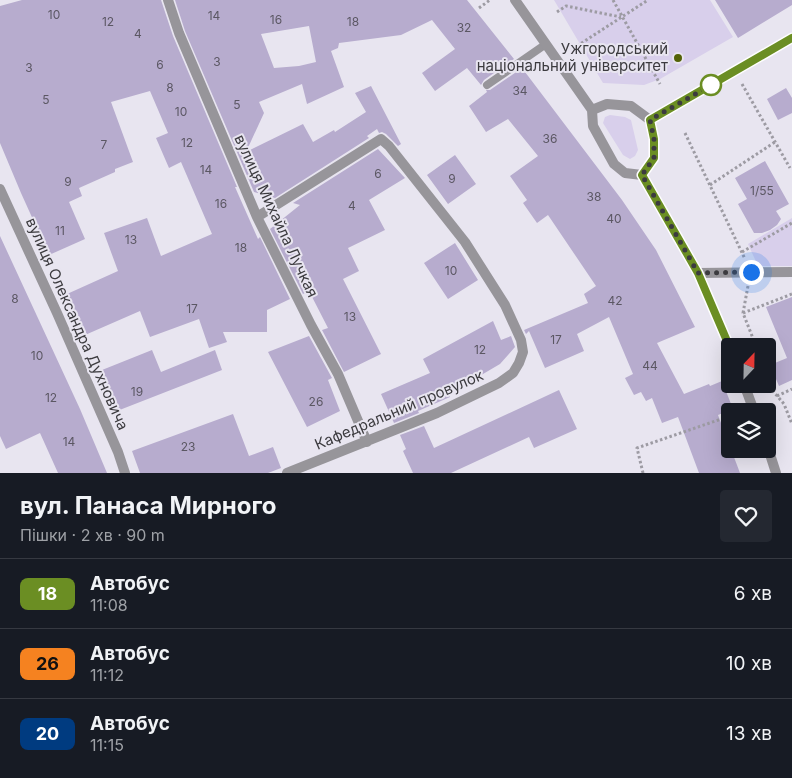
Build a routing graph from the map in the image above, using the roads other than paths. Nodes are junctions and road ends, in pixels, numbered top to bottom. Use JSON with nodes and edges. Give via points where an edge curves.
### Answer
{"nodes":[{"id":1,"x":168,"y":0,"type":"edge"},
{"id":2,"x":516,"y":0,"type":"edge"},
{"id":3,"x":792,"y":38,"type":"edge"},
{"id":4,"x":546,"y":44,"type":"junction"},
{"id":5,"x":487,"y":85,"type":"dead end"},
{"id":6,"x":592,"y":110,"type":"junction"},
{"id":7,"x":650,"y":120,"type":"junction"},
{"id":8,"x":642,"y":175,"type":"junction"},
{"id":9,"x":0,"y":189,"type":"edge"},
{"id":10,"x":257,"y":217,"type":"junction"},
{"id":11,"x":792,"y":272,"type":"edge"},
{"id":12,"x":698,"y":273,"type":"junction"},
{"id":13,"x":726,"y":338,"type":"edge"},
{"id":14,"x":366,"y":442,"type":"junction"},
{"id":15,"x":771,"y":458,"type":"edge"},
{"id":16,"x":125,"y":473,"type":"edge"},
{"id":17,"x":288,"y":473,"type":"edge"},
{"id":18,"x":776,"y":473,"type":"edge"}],
"edges":[{"from":1,"to":10,"type":"street","name":"вулиця Михайла Лучкая"},
{"from":2,"to":4,"type":"street"},
{"from":3,"to":7,"type":"street"},
{"from":4,"to":5,"type":"lane"},
{"from":4,"to":6,"type":"street"},
{"from":6,"to":7,"type":"street","via":[[607,104],[631,106]]},
{"from":6,"to":8,"type":"street","via":[[593,126],[614,164],[625,173]]},
{"from":7,"to":8,"type":"street","via":[[654,158]]},
{"from":8,"to":12,"type":"street"},
{"from":9,"to":16,"type":"street","name":"вулиця Олександра Духновича"},
{"from":10,"to":14,"type":"street","name":"вулиця Михайла Лучкая","via":[[338,374]]},
{"from":10,"to":14,"type":"street","name":"Кафедральний провулок","via":[[381,139],[465,242],[505,306],[521,340],[523,352],[514,373],[437,413]]},
{"from":11,"to":12,"type":"street"},
{"from":12,"to":13,"type":"street"},
{"from":14,"to":17,"type":"street","name":"Кафедральний провулок"},
{"from":15,"to":18,"type":"street"}]}
